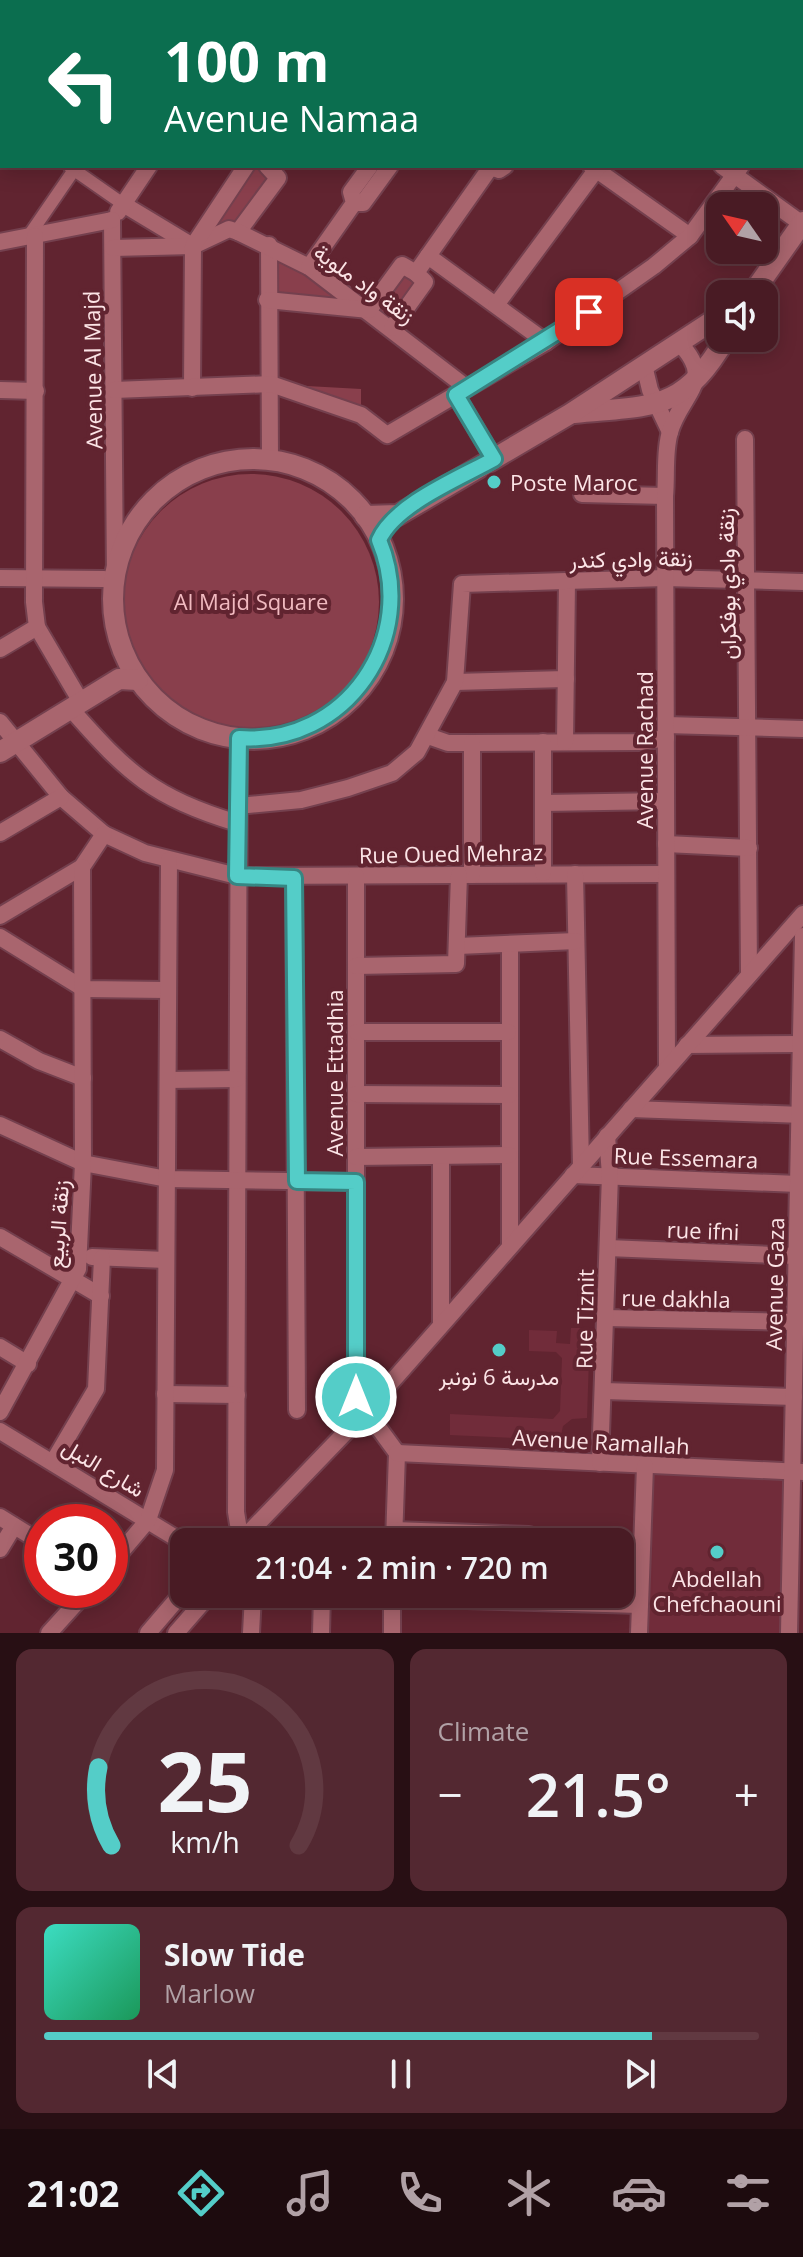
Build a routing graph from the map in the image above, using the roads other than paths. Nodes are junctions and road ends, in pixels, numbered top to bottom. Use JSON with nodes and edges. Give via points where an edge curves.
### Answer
{"nodes":[{"id":1,"x":71,"y":168,"type":"edge"},
{"id":2,"x":148,"y":168,"type":"edge"},
{"id":3,"x":245,"y":168,"type":"edge"},
{"id":4,"x":270,"y":168,"type":"edge"},
{"id":5,"x":369,"y":168,"type":"edge"},
{"id":6,"x":389,"y":168,"type":"edge"},
{"id":7,"x":493,"y":168,"type":"edge"},
{"id":8,"x":594,"y":168,"type":"edge"},
{"id":9,"x":596,"y":168,"type":"edge"},
{"id":10,"x":732,"y":169,"type":"edge"},
{"id":11,"x":354,"y":203,"type":"junction"},
{"id":12,"x":123,"y":204,"type":"junction"},
{"id":13,"x":112,"y":220,"type":"junction"},
{"id":14,"x":802,"y":223,"type":"edge"},
{"id":15,"x":233,"y":231,"type":"junction"},
{"id":16,"x":690,"y":236,"type":"junction"},
{"id":17,"x":32,"y":237,"type":"junction"},
{"id":18,"x":0,"y":242,"type":"edge"},
{"id":19,"x":269,"y":245,"type":"junction"},
{"id":20,"x":193,"y":246,"type":"junction"},
{"id":21,"x":113,"y":248,"type":"junction"},
{"id":22,"x":428,"y":256,"type":"junction"},
{"id":23,"x":309,"y":267,"type":"junction"},
{"id":24,"x":416,"y":273,"type":"junction"},
{"id":25,"x":762,"y":280,"type":"edge"},
{"id":26,"x":267,"y":300,"type":"junction"},
{"id":27,"x":496,"y":305,"type":"junction"},
{"id":28,"x":369,"y":310,"type":"junction"},
{"id":29,"x":706,"y":325,"type":"edge"},
{"id":30,"x":392,"y":328,"type":"junction"},
{"id":31,"x":546,"y":342,"type":"junction"},
{"id":32,"x":679,"y":343,"type":"junction"},
{"id":33,"x":716,"y":352,"type":"edge"},
{"id":34,"x":644,"y":365,"type":"junction"},
{"id":35,"x":696,"y":381,"type":"junction"},
{"id":36,"x":271,"y":384,"type":"junction"},
{"id":37,"x":192,"y":388,"type":"junction"},
{"id":38,"x":0,"y":390,"type":"edge"},
{"id":39,"x":114,"y":390,"type":"junction"},
{"id":40,"x":36,"y":391,"type":"junction"},
{"id":41,"x":462,"y":392,"type":"junction"},
{"id":42,"x":657,"y":405,"type":"junction"},
{"id":43,"x":570,"y":414,"type":"junction"},
{"id":44,"x":670,"y":432,"type":"junction"},
{"id":45,"x":745,"y":439,"type":"dead end"},
{"id":46,"x":494,"y":459,"type":"junction"},
{"id":47,"x":270,"y":460,"type":"junction"},
{"id":48,"x":582,"y":494,"type":"dead end"},
{"id":49,"x":665,"y":496,"type":"junction"},
{"id":50,"x":398,"y":515,"type":"junction"},
{"id":51,"x":365,"y":516,"type":"junction"},
{"id":52,"x":379,"y":540,"type":"junction"},
{"id":53,"x":0,"y":578,"type":"edge"},
{"id":54,"x":34,"y":578,"type":"junction"},
{"id":55,"x":665,"y":578,"type":"junction"},
{"id":56,"x":109,"y":579,"type":"junction"},
{"id":57,"x":749,"y":580,"type":"junction"},
{"id":58,"x":567,"y":581,"type":"junction"},
{"id":59,"x":803,"y":582,"type":"edge"},
{"id":60,"x":37,"y":627,"type":"junction"},
{"id":61,"x":0,"y":649,"type":"edge"},
{"id":62,"x":128,"y":673,"type":"junction"},
{"id":63,"x":566,"y":679,"type":"junction"},
{"id":64,"x":455,"y":682,"type":"junction"},
{"id":65,"x":76,"y":706,"type":"junction"},
{"id":66,"x":0,"y":722,"type":"edge"},
{"id":67,"x":749,"y":727,"type":"junction"},
{"id":68,"x":803,"y":729,"type":"edge"},
{"id":69,"x":666,"y":732,"type":"junction"},
{"id":70,"x":428,"y":736,"type":"junction"},
{"id":71,"x":239,"y":738,"type":"junction"},
{"id":72,"x":543,"y":742,"type":"junction"},
{"id":73,"x":565,"y":742,"type":"junction"},
{"id":74,"x":472,"y":743,"type":"junction"},
{"id":75,"x":8,"y":748,"type":"edge"},
{"id":76,"x":61,"y":797,"type":"junction"},
{"id":77,"x":666,"y":801,"type":"junction"},
{"id":78,"x":543,"y":803,"type":"junction"},
{"id":79,"x":238,"y":815,"type":"junction"},
{"id":80,"x":0,"y":833,"type":"edge"},
{"id":81,"x":104,"y":834,"type":"junction"},
{"id":82,"x":666,"y":844,"type":"junction"},
{"id":83,"x":749,"y":848,"type":"junction"},
{"id":84,"x":169,"y":860,"type":"junction"},
{"id":85,"x":82,"y":867,"type":"junction"},
{"id":86,"x":543,"y":873,"type":"junction"},
{"id":87,"x":575,"y":874,"type":"junction"},
{"id":88,"x":665,"y":874,"type":"junction"},
{"id":89,"x":466,"y":875,"type":"junction"},
{"id":90,"x":237,"y":876,"type":"junction"},
{"id":91,"x":356,"y":876,"type":"junction"},
{"id":92,"x":294,"y":878,"type":"junction"},
{"id":93,"x":803,"y":914,"type":"edge"},
{"id":94,"x":0,"y":916,"type":"edge"},
{"id":95,"x":803,"y":936,"type":"edge"},
{"id":96,"x":0,"y":937,"type":"edge"},
{"id":97,"x":576,"y":941,"type":"junction"},
{"id":98,"x":510,"y":944,"type":"junction"},
{"id":99,"x":458,"y":946,"type":"junction"},
{"id":100,"x":356,"y":966,"type":"junction"},
{"id":101,"x":749,"y":975,"type":"junction"},
{"id":102,"x":84,"y":989,"type":"junction"},
{"id":103,"x":167,"y":990,"type":"junction"},
{"id":104,"x":357,"y":1032,"type":"junction"},
{"id":105,"x":508,"y":1032,"type":"junction"},
{"id":106,"x":0,"y":1039,"type":"edge"},
{"id":107,"x":799,"y":1044,"type":"junction"},
{"id":108,"x":687,"y":1045,"type":"junction"},
{"id":109,"x":667,"y":1067,"type":"junction"},
{"id":110,"x":83,"y":1078,"type":"junction"},
{"id":111,"x":237,"y":1079,"type":"junction"},
{"id":112,"x":168,"y":1080,"type":"junction"},
{"id":113,"x":356,"y":1094,"type":"junction"},
{"id":114,"x":509,"y":1095,"type":"junction"},
{"id":115,"x":631,"y":1109,"type":"junction"},
{"id":116,"x":801,"y":1115,"type":"edge"},
{"id":117,"x":0,"y":1125,"type":"edge"},
{"id":118,"x":607,"y":1136,"type":"junction"},
{"id":119,"x":509,"y":1155,"type":"junction"},
{"id":120,"x":441,"y":1156,"type":"junction"},
{"id":121,"x":356,"y":1157,"type":"junction"},
{"id":122,"x":83,"y":1163,"type":"junction"},
{"id":123,"x":577,"y":1170,"type":"junction"},
{"id":124,"x":610,"y":1175,"type":"junction"},
{"id":125,"x":167,"y":1179,"type":"junction"},
{"id":126,"x":237,"y":1181,"type":"junction"},
{"id":127,"x":297,"y":1181,"type":"junction"},
{"id":128,"x":356,"y":1182,"type":"junction"},
{"id":129,"x":798,"y":1184,"type":"junction"},
{"id":130,"x":0,"y":1237,"type":"edge"},
{"id":131,"x":510,"y":1246,"type":"junction"},
{"id":132,"x":608,"y":1248,"type":"junction"},
{"id":133,"x":80,"y":1256,"type":"junction"},
{"id":134,"x":797,"y":1256,"type":"junction"},
{"id":135,"x":102,"y":1258,"type":"junction"},
{"id":136,"x":166,"y":1260,"type":"junction"},
{"id":137,"x":74,"y":1281,"type":"junction"},
{"id":138,"x":101,"y":1296,"type":"junction"},
{"id":139,"x":605,"y":1318,"type":"junction"},
{"id":140,"x":795,"y":1322,"type":"junction"},
{"id":141,"x":441,"y":1324,"type":"junction"},
{"id":142,"x":0,"y":1347,"type":"edge"},
{"id":143,"x":28,"y":1364,"type":"junction"},
{"id":144,"x":798,"y":1371,"type":"edge"},
{"id":145,"x":604,"y":1391,"type":"junction"},
{"id":146,"x":165,"y":1394,"type":"junction"},
{"id":147,"x":237,"y":1395,"type":"junction"},
{"id":148,"x":794,"y":1397,"type":"junction"},
{"id":149,"x":297,"y":1410,"type":"dead end"},
{"id":150,"x":366,"y":1411,"type":"junction"},
{"id":151,"x":0,"y":1412,"type":"edge"},
{"id":152,"x":0,"y":1431,"type":"edge"},
{"id":153,"x":397,"y":1453,"type":"junction"},
{"id":154,"x":53,"y":1462,"type":"junction"},
{"id":155,"x":600,"y":1463,"type":"junction"},
{"id":156,"x":645,"y":1466,"type":"junction"},
{"id":157,"x":798,"y":1472,"type":"edge"},
{"id":158,"x":148,"y":1520,"type":"junction"},
{"id":159,"x":7,"y":1521,"type":"edge"},
{"id":160,"x":239,"y":1528,"type":"edge"},
{"id":161,"x":254,"y":1528,"type":"edge"},
{"id":162,"x":394,"y":1528,"type":"edge"},
{"id":163,"x":24,"y":1532,"type":"edge"},
{"id":164,"x":170,"y":1534,"type":"edge"},
{"id":165,"x":128,"y":1544,"type":"edge"},
{"id":166,"x":0,"y":1549,"type":"edge"},
{"id":167,"x":634,"y":1605,"type":"edge"},
{"id":168,"x":640,"y":1605,"type":"junction"},
{"id":169,"x":170,"y":1607,"type":"edge"},
{"id":170,"x":72,"y":1608,"type":"edge"},
{"id":171,"x":198,"y":1608,"type":"edge"},
{"id":172,"x":252,"y":1608,"type":"edge"},
{"id":173,"x":322,"y":1608,"type":"edge"},
{"id":174,"x":392,"y":1608,"type":"edge"},
{"id":175,"x":49,"y":1633,"type":"edge"},
{"id":176,"x":148,"y":1633,"type":"edge"},
{"id":177,"x":176,"y":1633,"type":"edge"},
{"id":178,"x":251,"y":1633,"type":"edge"},
{"id":179,"x":321,"y":1633,"type":"edge"},
{"id":180,"x":392,"y":1633,"type":"edge"},
{"id":181,"x":639,"y":1633,"type":"edge"},
{"id":182,"x":789,"y":1633,"type":"edge"}],
"edges":[{"from":1,"to":12,"type":"street"},
{"from":1,"to":17,"type":"street"},
{"from":2,"to":12,"type":"street"},
{"from":3,"to":20,"type":"street"},
{"from":4,"to":15,"type":"street","via":[[278,178]]},
{"from":5,"to":11,"type":"street","via":[[351,192]]},
{"from":6,"to":11,"type":"street","via":[[363,203]]},
{"from":7,"to":22,"type":"street"},
{"from":8,"to":27,"type":"street"},
{"from":9,"to":16,"type":"street"},
{"from":10,"to":14,"type":"street"},
{"from":10,"to":16,"type":"street"},
{"from":11,"to":23,"type":"street"},
{"from":12,"to":13,"type":"street"},
{"from":12,"to":20,"type":"street"},
{"from":13,"to":17,"type":"street"},
{"from":13,"to":21,"type":"street","name":"Avenue Al Majd"},
{"from":14,"to":25,"type":"street"},
{"from":15,"to":19,"type":"street","name":"زنقة واد ملوية"},
{"from":15,"to":20,"type":"street"},
{"from":16,"to":31,"type":"street"},
{"from":17,"to":18,"type":"street"},
{"from":17,"to":40,"type":"street"},
{"from":19,"to":23,"type":"street","name":"زنقة واد ملوية"},
{"from":19,"to":26,"type":"street"},
{"from":20,"to":21,"type":"street"},
{"from":20,"to":37,"type":"street"},
{"from":21,"to":39,"type":"street","name":"Avenue Al Majd"},
{"from":22,"to":24,"type":"street"},
{"from":22,"to":27,"type":"street"},
{"from":23,"to":28,"type":"street","name":"زنقة واد ملوية"},
{"from":24,"to":28,"type":"street","via":[[402,265]]},
{"from":24,"to":30,"type":"street","via":[[425,282]]},
{"from":26,"to":28,"type":"street"},
{"from":26,"to":36,"type":"street"},
{"from":27,"to":31,"type":"street"},
{"from":28,"to":30,"type":"street","name":"زنقة واد ملوية"},
{"from":29,"to":32,"type":"street"},
{"from":30,"to":41,"type":"street","name":"زنقة واد ملوية"},
{"from":31,"to":41,"type":"street"},
{"from":32,"to":34,"type":"street"},
{"from":32,"to":35,"type":"street","via":[[694,361]]},
{"from":33,"to":35,"type":"street"},
{"from":34,"to":42,"type":"street"},
{"from":34,"to":43,"type":"street"},
{"from":35,"to":42,"type":"street"},
{"from":35,"to":44,"type":"street","name":"Avenue Rachad"},
{"from":36,"to":37,"type":"street"},
{"from":36,"to":41,"type":"street","via":[[361,415],[387,435]]},
{"from":36,"to":47,"type":"street"},
{"from":37,"to":39,"type":"street"},
{"from":38,"to":40,"type":"street"},
{"from":39,"to":56,"type":"street","name":"Avenue Al Majd","via":[[115,520]]},
{"from":40,"to":54,"type":"street"},
{"from":41,"to":46,"type":"street"},
{"from":42,"to":43,"type":"street"},
{"from":42,"to":44,"type":"street"},
{"from":43,"to":46,"type":"street"},
{"from":44,"to":49,"type":"street","name":"Avenue Rachad"},
{"from":45,"to":57,"type":"street","name":"زنقة وادي بوفكران"},
{"from":46,"to":50,"type":"street"},
{"from":47,"to":51,"type":"street","via":[[322,477]]},
{"from":47,"to":56,"type":"street","via":[[218,464],[170,486],[133,527]]},
{"from":48,"to":49,"type":"street"},
{"from":49,"to":55,"type":"street","name":"Avenue Rachad"},
{"from":50,"to":51,"type":"street"},
{"from":50,"to":52,"type":"street"},
{"from":51,"to":52,"type":"street"},
{"from":52,"to":71,"type":"street","via":[[391,580],[391,612],[380,656],[363,684],[337,710],[310,726],[275,737]]},
{"from":53,"to":54,"type":"street"},
{"from":54,"to":56,"type":"street"},
{"from":54,"to":60,"type":"street"},
{"from":55,"to":57,"type":"street","name":"زنقة وادي كندر"},
{"from":55,"to":58,"type":"street","name":"زنقة وادي كندر"},
{"from":55,"to":69,"type":"street","name":"Avenue Rachad"},
{"from":56,"to":62,"type":"street"},
{"from":57,"to":59,"type":"street","name":"زنقة وادي كندر"},
{"from":57,"to":67,"type":"street","name":"زنقة وادي بوفكران"},
{"from":58,"to":63,"type":"street"},
{"from":58,"to":64,"type":"street","name":"زنقة وادي كندر","via":[[461,584]]},
{"from":60,"to":61,"type":"street"},
{"from":60,"to":65,"type":"street"},
{"from":62,"to":65,"type":"street"},
{"from":62,"to":71,"type":"street","via":[[179,718],[207,732]]},
{"from":63,"to":64,"type":"street"},
{"from":63,"to":73,"type":"street"},
{"from":64,"to":70,"type":"street"},
{"from":65,"to":75,"type":"street"},
{"from":65,"to":79,"type":"street","via":[[119,764],[150,786],[197,810]]},
{"from":66,"to":75,"type":"street","name":"Rue Oued Mehraz"},
{"from":67,"to":68,"type":"street"},
{"from":67,"to":69,"type":"street"},
{"from":67,"to":83,"type":"street","name":"زنقة وادي بوفكران"},
{"from":69,"to":73,"type":"street","via":[[640,742]]},
{"from":69,"to":77,"type":"street","name":"Avenue Rachad"},
{"from":70,"to":74,"type":"street"},
{"from":70,"to":79,"type":"street","via":[[402,766],[373,781]]},
{"from":71,"to":79,"type":"street"},
{"from":72,"to":73,"type":"street"},
{"from":72,"to":74,"type":"street"},
{"from":72,"to":78,"type":"street"},
{"from":74,"to":89,"type":"street"},
{"from":75,"to":76,"type":"street","name":"Rue Oued Mehraz"},
{"from":76,"to":80,"type":"street"},
{"from":76,"to":81,"type":"street","name":"Rue Oued Mehraz"},
{"from":77,"to":78,"type":"street"},
{"from":77,"to":82,"type":"street","name":"Avenue Rachad"},
{"from":78,"to":86,"type":"street"},
{"from":79,"to":90,"type":"street"},
{"from":81,"to":84,"type":"street","name":"Rue Oued Mehraz"},
{"from":81,"to":85,"type":"street"},
{"from":82,"to":83,"type":"street"},
{"from":82,"to":88,"type":"street","name":"Avenue Rachad"},
{"from":83,"to":101,"type":"street","name":"زنقة وادي بوفكران"},
{"from":84,"to":90,"type":"street","name":"Rue Oued Mehraz"},
{"from":84,"to":103,"type":"street"},
{"from":85,"to":94,"type":"street"},
{"from":85,"to":102,"type":"street","name":"زنقة الربيع"},
{"from":86,"to":87,"type":"street","name":"Rue Oued Mehraz"},
{"from":86,"to":89,"type":"street","name":"Rue Oued Mehraz"},
{"from":87,"to":88,"type":"street","name":"Rue Oued Mehraz"},
{"from":87,"to":97,"type":"street"},
{"from":88,"to":109,"type":"street","name":"Avenue Rachad"},
{"from":89,"to":91,"type":"street","name":"Rue Oued Mehraz"},
{"from":89,"to":99,"type":"street"},
{"from":90,"to":92,"type":"street","name":"Rue Oued Mehraz"},
{"from":90,"to":111,"type":"street"},
{"from":91,"to":92,"type":"street","name":"Rue Oued Mehraz"},
{"from":91,"to":100,"type":"street","name":"Avenue Ettadhia"},
{"from":92,"to":127,"type":"street"},
{"from":93,"to":101,"type":"street"},
{"from":95,"to":107,"type":"street","name":"Avenue Gaza"},
{"from":96,"to":102,"type":"street"},
{"from":97,"to":98,"type":"street"},
{"from":97,"to":123,"type":"street"},
{"from":98,"to":99,"type":"street"},
{"from":98,"to":105,"type":"street"},
{"from":99,"to":100,"type":"street","via":[[456,964]]},
{"from":100,"to":104,"type":"street","name":"Avenue Ettadhia"},
{"from":101,"to":108,"type":"street"},
{"from":102,"to":103,"type":"street"},
{"from":102,"to":110,"type":"street","name":"زنقة الربيع"},
{"from":103,"to":112,"type":"street"},
{"from":104,"to":105,"type":"street"},
{"from":104,"to":113,"type":"street","name":"Avenue Ettadhia"},
{"from":105,"to":114,"type":"street"},
{"from":106,"to":110,"type":"street"},
{"from":107,"to":108,"type":"street"},
{"from":107,"to":116,"type":"street","name":"Avenue Gaza"},
{"from":108,"to":109,"type":"street"},
{"from":109,"to":115,"type":"street"},
{"from":110,"to":122,"type":"street","name":"زنقة الربيع"},
{"from":111,"to":112,"type":"street"},
{"from":111,"to":126,"type":"street"},
{"from":112,"to":125,"type":"street"},
{"from":113,"to":114,"type":"street"},
{"from":113,"to":121,"type":"street","name":"Avenue Ettadhia"},
{"from":114,"to":119,"type":"street"},
{"from":115,"to":116,"type":"street"},
{"from":115,"to":118,"type":"street"},
{"from":116,"to":129,"type":"street","name":"Avenue Gaza"},
{"from":117,"to":122,"type":"street"},
{"from":118,"to":123,"type":"street"},
{"from":118,"to":124,"type":"street","name":"Rue Tiznit"},
{"from":119,"to":120,"type":"street"},
{"from":119,"to":131,"type":"street"},
{"from":120,"to":121,"type":"street"},
{"from":120,"to":141,"type":"street"},
{"from":121,"to":128,"type":"street","name":"Avenue Ettadhia"},
{"from":122,"to":125,"type":"street"},
{"from":122,"to":133,"type":"street","name":"زنقة الربيع"},
{"from":123,"to":124,"type":"street","name":"Rue Essemara"},
{"from":123,"to":131,"type":"street"},
{"from":124,"to":129,"type":"street","name":"Rue Essemara"},
{"from":124,"to":132,"type":"street","name":"Rue Tiznit"},
{"from":125,"to":126,"type":"street"},
{"from":125,"to":136,"type":"street"},
{"from":126,"to":127,"type":"street"},
{"from":126,"to":147,"type":"street"},
{"from":127,"to":128,"type":"street"},
{"from":127,"to":149,"type":"street"},
{"from":128,"to":150,"type":"street","name":"Avenue Ettadhia","via":[[356,1397]]},
{"from":129,"to":134,"type":"street","name":"Avenue Gaza"},
{"from":130,"to":137,"type":"street"},
{"from":131,"to":141,"type":"street"},
{"from":132,"to":134,"type":"street","name":"rue ifni"},
{"from":132,"to":139,"type":"street","name":"Rue Tiznit"},
{"from":133,"to":135,"type":"street"},
{"from":133,"to":137,"type":"street","name":"زنقة الربيع"},
{"from":134,"to":140,"type":"street","name":"Avenue Gaza"},
{"from":135,"to":136,"type":"street"},
{"from":135,"to":138,"type":"street"},
{"from":136,"to":146,"type":"street"},
{"from":137,"to":138,"type":"street"},
{"from":137,"to":143,"type":"street","name":"زنقة الربيع"},
{"from":138,"to":154,"type":"street","via":[[96,1389]]},
{"from":139,"to":140,"type":"street","name":"rue dakhla"},
{"from":139,"to":145,"type":"street","name":"Rue Tiznit"},
{"from":140,"to":144,"type":"street","name":"Avenue Gaza"},
{"from":141,"to":150,"type":"street"},
{"from":142,"to":143,"type":"street"},
{"from":143,"to":151,"type":"street","name":"زنقة الربيع"},
{"from":144,"to":148,"type":"street","name":"Avenue Gaza"},
{"from":145,"to":148,"type":"street"},
{"from":145,"to":155,"type":"street","name":"Rue Tiznit"},
{"from":146,"to":147,"type":"street"},
{"from":146,"to":158,"type":"street","via":[[165,1470]]},
{"from":147,"to":160,"type":"street"},
{"from":148,"to":157,"type":"street","name":"Avenue Gaza"},
{"from":150,"to":153,"type":"street"},
{"from":150,"to":161,"type":"street"},
{"from":152,"to":154,"type":"street","name":"شارع النبل"},
{"from":153,"to":155,"type":"street","name":"Avenue Ramallah"},
{"from":153,"to":162,"type":"street"},
{"from":154,"to":158,"type":"street","name":"شارع النبل"},
{"from":155,"to":156,"type":"street","name":"Avenue Ramallah"},
{"from":156,"to":157,"type":"street","name":"Avenue Ramallah"},
{"from":156,"to":168,"type":"street"},
{"from":157,"to":182,"type":"street","name":"Avenue Gaza"},
{"from":158,"to":164,"type":"street","name":"شارع النبل"},
{"from":158,"to":165,"type":"street"},
{"from":159,"to":163,"type":"street"},
{"from":159,"to":166,"type":"street"},
{"from":167,"to":168,"type":"street"},
{"from":168,"to":181,"type":"street"},
{"from":169,"to":176,"type":"street"},
{"from":170,"to":175,"type":"street"},
{"from":171,"to":177,"type":"street"},
{"from":172,"to":178,"type":"street"},
{"from":173,"to":179,"type":"street"},
{"from":174,"to":180,"type":"street"}]}
